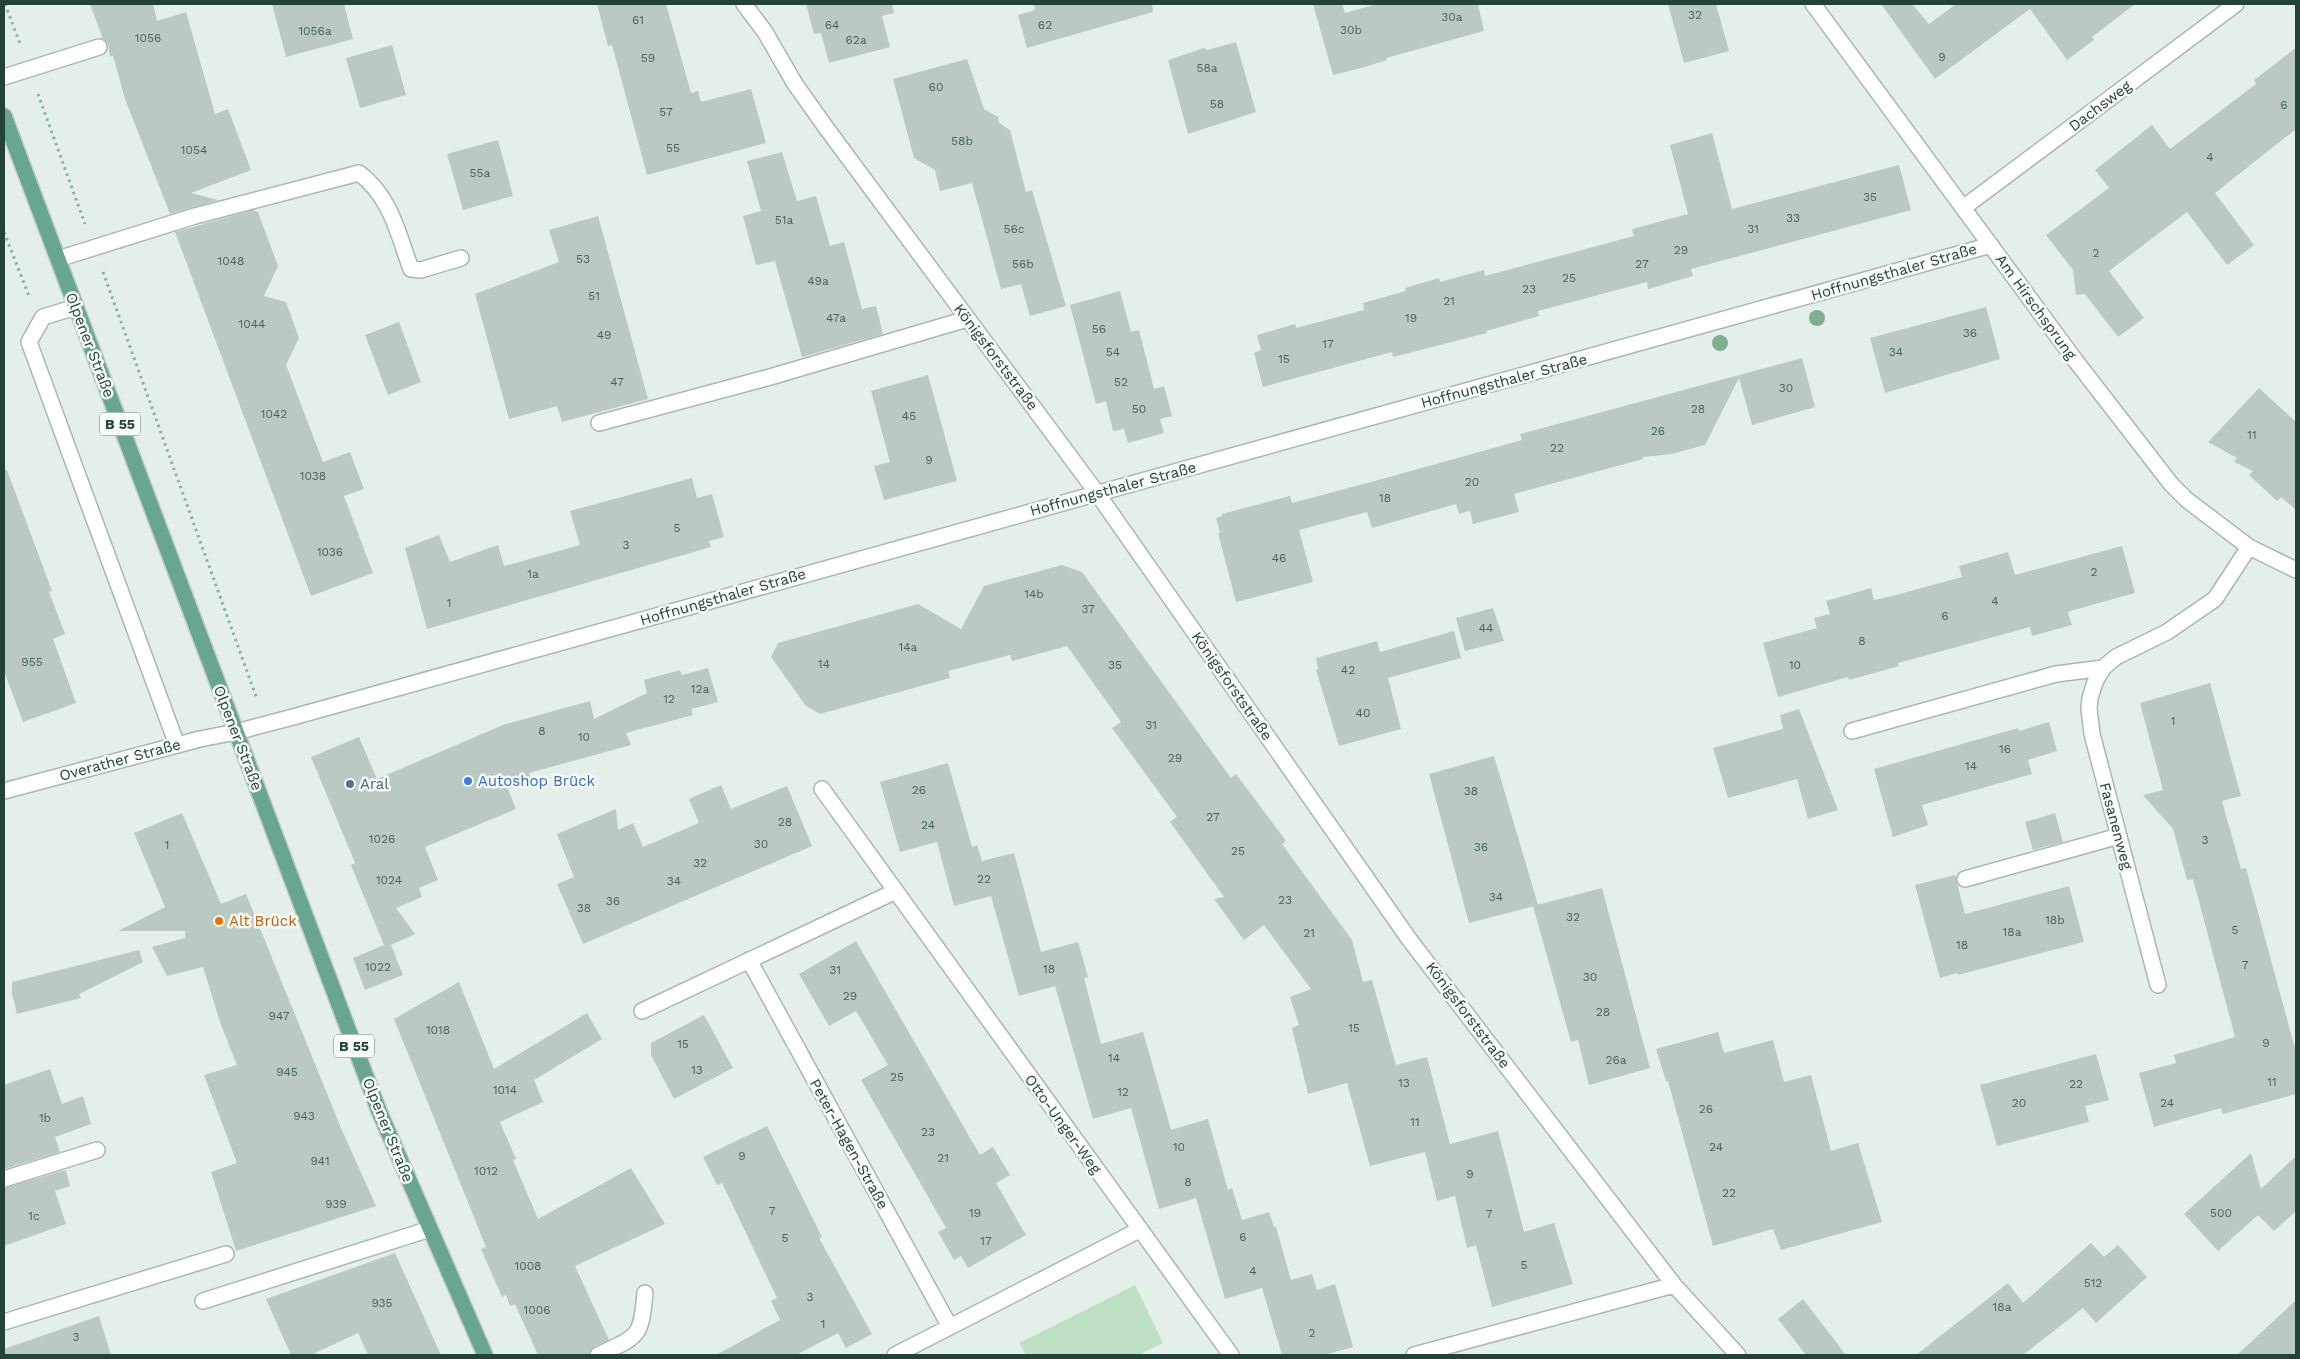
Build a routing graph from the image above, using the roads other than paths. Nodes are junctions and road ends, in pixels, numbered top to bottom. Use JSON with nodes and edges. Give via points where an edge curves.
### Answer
{"nodes":[{"id":1,"x":744,"y":4,"type":"edge"},
{"id":2,"x":1813,"y":4,"type":"edge"},
{"id":3,"x":2236,"y":4,"type":"edge"},
{"id":4,"x":99,"y":47,"type":"dead end"},
{"id":5,"x":4,"y":77,"type":"edge"},
{"id":6,"x":4,"y":116,"type":"edge"},
{"id":7,"x":1963,"y":208,"type":"junction"},
{"id":8,"x":1991,"y":245,"type":"junction"},
{"id":9,"x":461,"y":258,"type":"dead end"},
{"id":10,"x":58,"y":259,"type":"junction"},
{"id":11,"x":76,"y":307,"type":"junction"},
{"id":12,"x":967,"y":319,"type":"junction"},
{"id":13,"x":600,"y":423,"type":"dead end"},
{"id":14,"x":1097,"y":493,"type":"junction"},
{"id":15,"x":2249,"y":547,"type":"junction"},
{"id":16,"x":2296,"y":570,"type":"edge"},
{"id":17,"x":2103,"y":668,"type":"junction"},
{"id":18,"x":1852,"y":731,"type":"dead end"},
{"id":19,"x":236,"y":732,"type":"junction"},
{"id":20,"x":176,"y":745,"type":"junction"},
{"id":21,"x":822,"y":789,"type":"dead end"},
{"id":22,"x":4,"y":791,"type":"edge"},
{"id":23,"x":2119,"y":836,"type":"junction"},
{"id":24,"x":1965,"y":879,"type":"dead end"},
{"id":25,"x":896,"y":891,"type":"junction"},
{"id":26,"x":749,"y":960,"type":"junction"},
{"id":27,"x":2158,"y":986,"type":"dead end"},
{"id":28,"x":642,"y":1011,"type":"dead end"},
{"id":29,"x":97,"y":1150,"type":"dead end"},
{"id":30,"x":4,"y":1180,"type":"edge"},
{"id":31,"x":430,"y":1229,"type":"junction"},
{"id":32,"x":1139,"y":1230,"type":"junction"},
{"id":33,"x":226,"y":1254,"type":"dead end"},
{"id":34,"x":1674,"y":1285,"type":"junction"},
{"id":35,"x":645,"y":1293,"type":"dead end"},
{"id":36,"x":203,"y":1301,"type":"dead end"},
{"id":37,"x":4,"y":1322,"type":"edge"},
{"id":38,"x":950,"y":1327,"type":"junction"},
{"id":39,"x":484,"y":1355,"type":"edge"},
{"id":40,"x":598,"y":1355,"type":"edge"},
{"id":41,"x":895,"y":1355,"type":"edge"},
{"id":42,"x":1232,"y":1355,"type":"edge"},
{"id":43,"x":1414,"y":1355,"type":"edge"},
{"id":44,"x":1738,"y":1355,"type":"edge"}],
"edges":[{"from":1,"to":12,"type":"street","name":"Königsforststraße","via":[[821,122]]},
{"from":2,"to":7,"type":"street","name":"Am Hirschsprung"},
{"from":3,"to":7,"type":"street","name":"Dachsweg"},
{"from":4,"to":5,"type":"street"},
{"from":6,"to":10,"type":"main road","name":"Olpener Straße","number":"B 55"},
{"from":7,"to":8,"type":"street","name":"Am Hirschsprung"},
{"from":8,"to":14,"type":"street","name":"Hoffnungsthaler Straße"},
{"from":8,"to":15,"type":"street","name":"Am Hirschsprung","via":[[2171,484]]},
{"from":9,"to":10,"type":"street","via":[[411,270],[386,201],[359,173],[195,216]]},
{"from":10,"to":11,"type":"main road","name":"Olpener Straße","number":"B 55"},
{"from":11,"to":19,"type":"main road","name":"Olpener Straße","number":"B 55"},
{"from":11,"to":20,"type":"street","via":[[42,318],[29,342]]},
{"from":12,"to":13,"type":"street"},
{"from":12,"to":14,"type":"street","name":"Königsforststraße"},
{"from":14,"to":19,"type":"street","name":"Hoffnungsthaler Straße"},
{"from":14,"to":34,"type":"street","name":"Königsforststraße","via":[[1409,939]]},
{"from":15,"to":16,"type":"street","name":"Am Hirschsprung"},
{"from":15,"to":17,"type":"street","name":"Fasanenweg","via":[[2215,599],[2167,632],[2116,657]]},
{"from":17,"to":18,"type":"street","name":"Fasanenweg","via":[[2056,674]]},
{"from":17,"to":23,"type":"street","name":"Fasanenweg","via":[[2092,689],[2090,721]]},
{"from":19,"to":20,"type":"street","name":"Overather Straße"},
{"from":19,"to":31,"type":"main road","name":"Olpener Straße","number":"B 55","via":[[379,1111]]},
{"from":20,"to":22,"type":"street","name":"Overather Straße"},
{"from":21,"to":25,"type":"street","name":"Otto-Unger-Weg"},
{"from":23,"to":24,"type":"street"},
{"from":23,"to":27,"type":"street","name":"Fasanenweg"},
{"from":25,"to":26,"type":"street"},
{"from":25,"to":32,"type":"street","name":"Otto-Unger-Weg"},
{"from":26,"to":28,"type":"street"},
{"from":26,"to":38,"type":"street","name":"Peter-Hagen-Straße"},
{"from":29,"to":30,"type":"street"},
{"from":31,"to":36,"type":"street"},
{"from":31,"to":39,"type":"main road","name":"Olpener Straße","number":"B 55"},
{"from":32,"to":38,"type":"street"},
{"from":32,"to":42,"type":"street","name":"Otto-Unger-Weg"},
{"from":33,"to":37,"type":"street"},
{"from":34,"to":43,"type":"street"},
{"from":34,"to":44,"type":"street","name":"Königsforststraße"},
{"from":35,"to":40,"type":"street","via":[[642,1322],[632,1339]]},
{"from":38,"to":41,"type":"street"}]}
